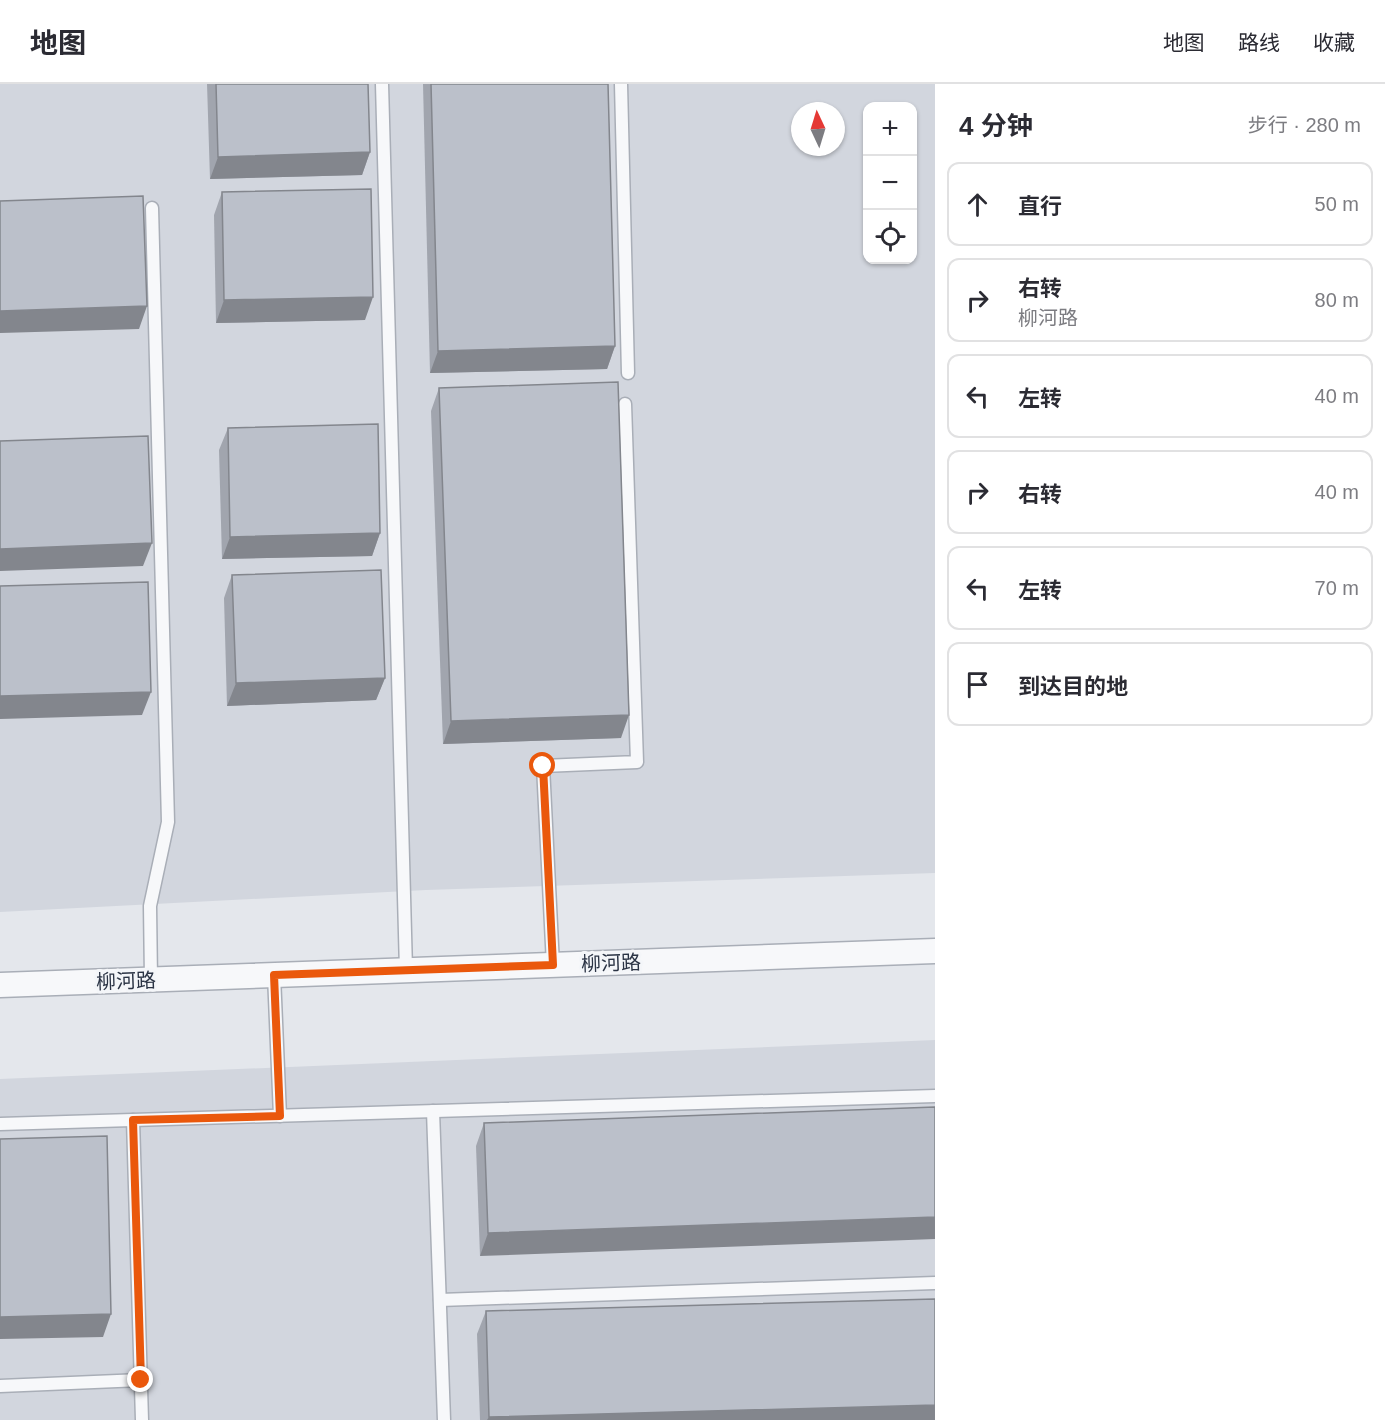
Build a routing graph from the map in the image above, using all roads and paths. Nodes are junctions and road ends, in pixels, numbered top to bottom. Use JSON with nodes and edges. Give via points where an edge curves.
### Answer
{"nodes":[{"id":1,"x":382,"y":84,"type":"edge"},
{"id":2,"x":621,"y":84,"type":"edge"},
{"id":3,"x":152,"y":207,"type":"dead end"},
{"id":4,"x":628,"y":373,"type":"dead end"},
{"id":5,"x":625,"y":404,"type":"dead end"},
{"id":6,"x":935,"y":951,"type":"edge"},
{"id":7,"x":553,"y":965,"type":"junction"},
{"id":8,"x":406,"y":970,"type":"junction"},
{"id":9,"x":274,"y":975,"type":"junction"},
{"id":10,"x":151,"y":980,"type":"junction"},
{"id":11,"x":0,"y":986,"type":"edge"},
{"id":12,"x":935,"y":1096,"type":"edge"},
{"id":13,"x":433,"y":1111,"type":"junction"},
{"id":14,"x":280,"y":1116,"type":"junction"},
{"id":15,"x":133,"y":1120,"type":"junction"},
{"id":16,"x":0,"y":1124,"type":"edge"},
{"id":17,"x":935,"y":1283,"type":"edge"},
{"id":18,"x":440,"y":1300,"type":"junction"},
{"id":19,"x":141,"y":1380,"type":"junction"},
{"id":20,"x":0,"y":1386,"type":"edge"},
{"id":21,"x":142,"y":1420,"type":"edge"},
{"id":22,"x":444,"y":1420,"type":"edge"}],
"edges":[{"from":1,"to":8,"type":"lane"},
{"from":2,"to":4,"type":"lane"},
{"from":3,"to":10,"type":"lane","via":[[168,822],[150,906]]},
{"from":5,"to":7,"type":"lane","via":[[637,762],[543,766]]},
{"from":6,"to":7,"type":"street","name":"柳河路"},
{"from":7,"to":8,"type":"street","name":"柳河路"},
{"from":8,"to":9,"type":"street","name":"柳河路"},
{"from":9,"to":10,"type":"street","name":"柳河路"},
{"from":9,"to":14,"type":"lane"},
{"from":10,"to":11,"type":"street","name":"柳河路"},
{"from":12,"to":13,"type":"lane"},
{"from":13,"to":14,"type":"lane"},
{"from":13,"to":18,"type":"lane"},
{"from":14,"to":15,"type":"lane"},
{"from":15,"to":16,"type":"lane"},
{"from":15,"to":19,"type":"lane"},
{"from":17,"to":18,"type":"lane"},
{"from":18,"to":22,"type":"lane"},
{"from":19,"to":20,"type":"lane"},
{"from":19,"to":21,"type":"lane"}]}
